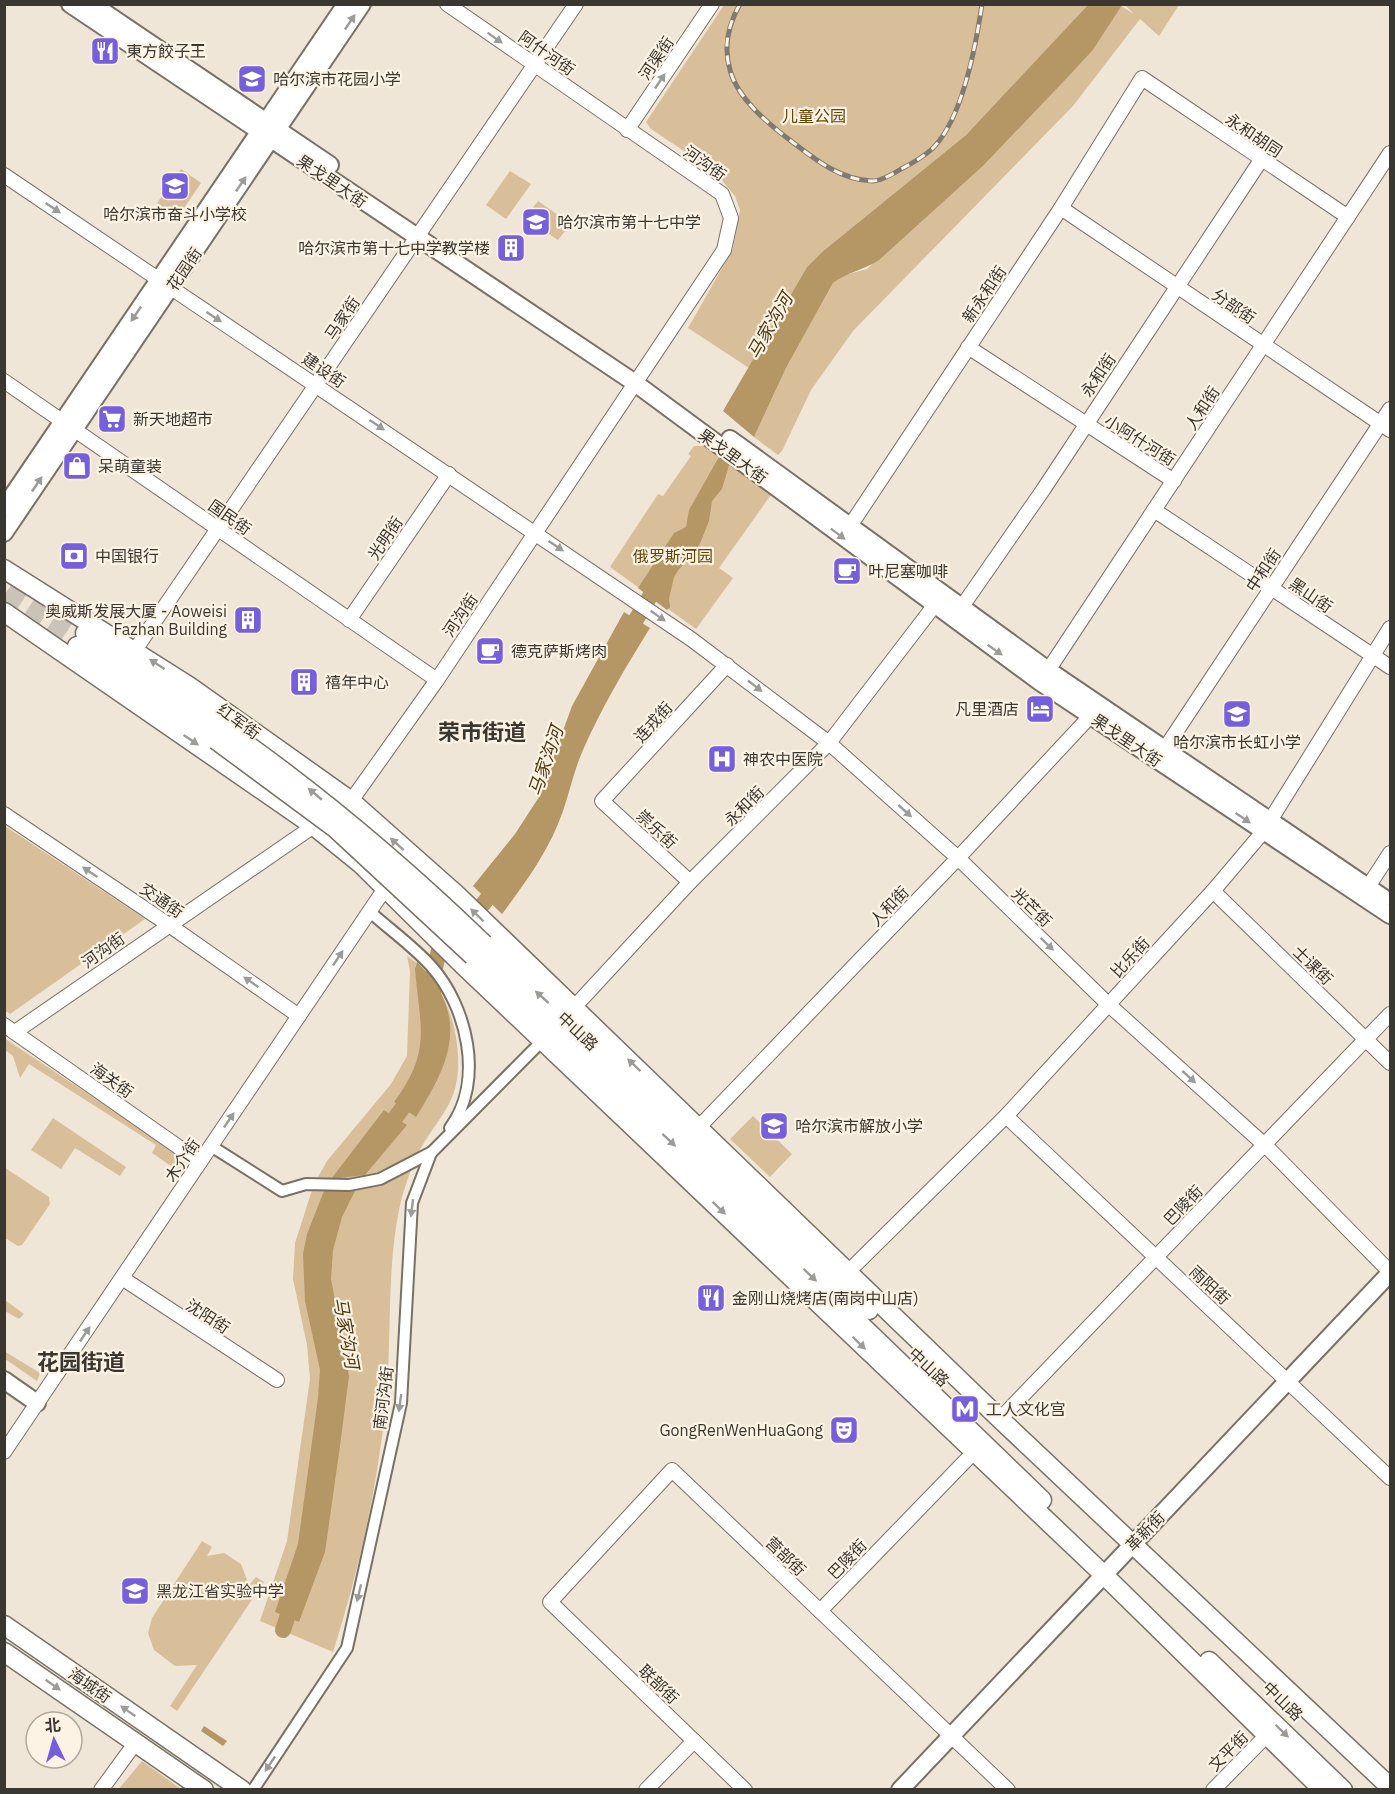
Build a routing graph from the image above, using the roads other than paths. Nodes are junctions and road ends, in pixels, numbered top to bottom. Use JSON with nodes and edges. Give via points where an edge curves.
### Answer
{"nodes":[{"id":1,"x":70,"y":4,"type":"edge"},
{"id":2,"x":92,"y":4,"type":"edge"},
{"id":3,"x":346,"y":4,"type":"edge"},
{"id":4,"x":362,"y":4,"type":"edge"},
{"id":5,"x":447,"y":4,"type":"edge"},
{"id":6,"x":576,"y":4,"type":"edge"},
{"id":7,"x":712,"y":4,"type":"edge"},
{"id":8,"x":535,"y":65,"type":"junction"},
{"id":9,"x":1142,"y":78,"type":"joint"},
{"id":10,"x":627,"y":130,"type":"junction"},
{"id":11,"x":268,"y":131,"type":"junction"},
{"id":12,"x":1390,"y":153,"type":"edge"},
{"id":13,"x":1261,"y":160,"type":"junction"},
{"id":14,"x":4,"y":175,"type":"edge"},
{"id":15,"x":1061,"y":208,"type":"junction"},
{"id":16,"x":1348,"y":217,"type":"junction"},
{"id":17,"x":420,"y":232,"type":"junction"},
{"id":18,"x":165,"y":285,"type":"junction"},
{"id":19,"x":1176,"y":287,"type":"junction"},
{"id":20,"x":1263,"y":345,"type":"junction"},
{"id":21,"x":968,"y":347,"type":"junction"},
{"id":22,"x":638,"y":379,"type":"junction"},
{"id":23,"x":4,"y":381,"type":"edge"},
{"id":24,"x":316,"y":384,"type":"junction"},
{"id":25,"x":1390,"y":409,"type":"edge"},
{"id":26,"x":1085,"y":424,"type":"junction"},
{"id":27,"x":69,"y":426,"type":"junction"},
{"id":28,"x":1386,"y":426,"type":"edge"},
{"id":29,"x":449,"y":474,"type":"junction"},
{"id":30,"x":777,"y":481,"type":"junction"},
{"id":31,"x":1174,"y":481,"type":"junction"},
{"id":32,"x":4,"y":508,"type":"edge"},
{"id":33,"x":1154,"y":510,"type":"junction"},
{"id":34,"x":850,"y":526,"type":"junction"},
{"id":35,"x":218,"y":528,"type":"junction"},
{"id":36,"x":535,"y":532,"type":"junction"},
{"id":37,"x":4,"y":533,"type":"edge"},
{"id":38,"x":4,"y":569,"type":"edge"},
{"id":39,"x":1272,"y":588,"type":"junction"},
{"id":40,"x":626,"y":594,"type":"joint"},
{"id":41,"x":934,"y":606,"type":"junction"},
{"id":42,"x":961,"y":608,"type":"junction"},
{"id":43,"x":4,"y":612,"type":"edge"},
{"id":44,"x":349,"y":620,"type":"junction"},
{"id":45,"x":1390,"y":628,"type":"edge"},
{"id":46,"x":135,"y":650,"type":"junction"},
{"id":47,"x":1372,"y":655,"type":"junction"},
{"id":48,"x":727,"y":664,"type":"junction"},
{"id":49,"x":1390,"y":667,"type":"edge"},
{"id":50,"x":1044,"y":676,"type":"junction"},
{"id":51,"x":437,"y":680,"type":"junction"},
{"id":52,"x":189,"y":686,"type":"junction"},
{"id":53,"x":1095,"y":711,"type":"junction"},
{"id":54,"x":200,"y":712,"type":"junction"},
{"id":55,"x":219,"y":734,"type":"junction"},
{"id":56,"x":829,"y":743,"type":"junction"},
{"id":57,"x":1164,"y":750,"type":"junction"},
{"id":58,"x":351,"y":801,"type":"junction"},
{"id":59,"x":602,"y":801,"type":"joint"},
{"id":60,"x":4,"y":814,"type":"edge"},
{"id":61,"x":314,"y":826,"type":"junction"},
{"id":62,"x":1266,"y":826,"type":"junction"},
{"id":63,"x":1390,"y":853,"type":"edge"},
{"id":64,"x":958,"y":858,"type":"junction"},
{"id":65,"x":690,"y":882,"type":"junction"},
{"id":66,"x":386,"y":887,"type":"junction"},
{"id":67,"x":1368,"y":887,"type":"junction"},
{"id":68,"x":1214,"y":891,"type":"junction"},
{"id":69,"x":1390,"y":902,"type":"edge"},
{"id":70,"x":369,"y":911,"type":"junction"},
{"id":71,"x":441,"y":912,"type":"junction"},
{"id":72,"x":1390,"y":915,"type":"edge"},
{"id":73,"x":170,"y":924,"type":"junction"},
{"id":74,"x":480,"y":950,"type":"junction"},
{"id":75,"x":1109,"y":1005,"type":"junction"},
{"id":76,"x":1390,"y":1014,"type":"edge"},
{"id":77,"x":299,"y":1016,"type":"junction"},
{"id":78,"x":558,"y":1024,"type":"junction"},
{"id":79,"x":10,"y":1028,"type":"edge"},
{"id":80,"x":1366,"y":1039,"type":"junction"},
{"id":81,"x":1390,"y":1063,"type":"edge"},
{"id":82,"x":1006,"y":1116,"type":"junction"},
{"id":83,"x":698,"y":1128,"type":"junction"},
{"id":84,"x":1264,"y":1145,"type":"junction"},
{"id":85,"x":211,"y":1146,"type":"junction"},
{"id":86,"x":431,"y":1153,"type":"junction"},
{"id":87,"x":200,"y":1162,"type":"junction"},
{"id":88,"x":1156,"y":1257,"type":"junction"},
{"id":89,"x":848,"y":1272,"type":"junction"},
{"id":90,"x":1390,"y":1273,"type":"edge"},
{"id":91,"x":122,"y":1278,"type":"junction"},
{"id":92,"x":4,"y":1380,"type":"edge"},
{"id":93,"x":277,"y":1380,"type":"dead end"},
{"id":94,"x":1287,"y":1381,"type":"junction"},
{"id":95,"x":37,"y":1403,"type":"junction"},
{"id":96,"x":1000,"y":1419,"type":"junction"},
{"id":97,"x":4,"y":1452,"type":"edge"},
{"id":98,"x":974,"y":1452,"type":"junction"},
{"id":99,"x":1390,"y":1478,"type":"edge"},
{"id":100,"x":1128,"y":1548,"type":"junction"},
{"id":101,"x":1107,"y":1570,"type":"junction"},
{"id":102,"x":550,"y":1602,"type":"joint"},
{"id":103,"x":820,"y":1611,"type":"junction"},
{"id":104,"x":4,"y":1625,"type":"edge"},
{"id":105,"x":4,"y":1652,"type":"edge"},
{"id":106,"x":951,"y":1735,"type":"junction"},
{"id":107,"x":1267,"y":1735,"type":"junction"},
{"id":108,"x":694,"y":1741,"type":"junction"},
{"id":109,"x":136,"y":1742,"type":"junction"},
{"id":110,"x":1390,"y":1787,"type":"edge"},
{"id":111,"x":101,"y":1790,"type":"edge"},
{"id":112,"x":204,"y":1790,"type":"edge"},
{"id":113,"x":242,"y":1790,"type":"edge"},
{"id":114,"x":253,"y":1790,"type":"edge"},
{"id":115,"x":646,"y":1790,"type":"edge"},
{"id":116,"x":745,"y":1790,"type":"edge"},
{"id":117,"x":900,"y":1790,"type":"edge"},
{"id":118,"x":1008,"y":1790,"type":"edge"},
{"id":119,"x":1213,"y":1790,"type":"edge"},
{"id":120,"x":1323,"y":1790,"type":"edge"},
{"id":121,"x":1343,"y":1790,"type":"edge"},
{"id":122,"x":1376,"y":1790,"type":"edge"}],
"edges":[{"from":1,"to":11,"type":"main road","name":"果戈里大街"},
{"from":2,"to":11,"type":"main road","name":"果戈里大街"},
{"from":3,"to":11,"type":"main road","name":"花园街"},
{"from":11,"to":4,"type":"main road","name":"花园街","one_way":true},
{"from":5,"to":8,"type":"street","name":"阿什河街","one_way":true},
{"from":6,"to":8,"type":"street","name":"马家街"},
{"from":10,"to":7,"type":"street","name":"河渠街","one_way":true},
{"from":8,"to":10,"type":"street","name":"阿什河街"},
{"from":8,"to":17,"type":"street","name":"马家街"},
{"from":9,"to":13,"type":"street","name":"永和胡同"},
{"from":9,"to":15,"type":"street","name":"新永和街"},
{"from":10,"to":22,"type":"street","name":"河沟街","via":[[722,194],[731,218],[724,250]]},
{"from":11,"to":17,"type":"main road","name":"果戈里大街"},
{"from":11,"to":18,"type":"main road","name":"花园街"},
{"from":12,"to":16,"type":"street","name":"人和街"},
{"from":13,"to":16,"type":"street","name":"永和胡同"},
{"from":13,"to":19,"type":"street","name":"永和街"},
{"from":14,"to":18,"type":"street","name":"建设街","one_way":true},
{"from":15,"to":19,"type":"street","name":"分部街"},
{"from":15,"to":21,"type":"street","name":"新永和街"},
{"from":16,"to":20,"type":"street","name":"人和街"},
{"from":17,"to":22,"type":"main road","name":"果戈里大街"},
{"from":17,"to":24,"type":"street","name":"马家街"},
{"from":18,"to":24,"type":"street","name":"建设街","one_way":true},
{"from":18,"to":27,"type":"main road","name":"花园街"},
{"from":19,"to":20,"type":"street","name":"分部街"},
{"from":19,"to":26,"type":"street","name":"永和街"},
{"from":20,"to":28,"type":"street","name":"分部街"},
{"from":20,"to":31,"type":"street","name":"人和街"},
{"from":21,"to":26,"type":"street","name":"小阿什河街"},
{"from":21,"to":34,"type":"street","name":"新永和街"},
{"from":22,"to":30,"type":"main road","name":"果戈里大街"},
{"from":22,"to":36,"type":"street","name":"河沟街"},
{"from":23,"to":27,"type":"street","name":"国民街"},
{"from":24,"to":29,"type":"street","name":"建设街","one_way":true},
{"from":24,"to":35,"type":"street","name":"马家街"},
{"from":25,"to":28,"type":"street","name":"中和街"},
{"from":26,"to":31,"type":"street","name":"小阿什河街"},
{"from":26,"to":42,"type":"street","name":"永和街"},
{"from":27,"to":32,"type":"main road","name":"花园街"},
{"from":27,"to":35,"type":"street","name":"国民街"},
{"from":37,"to":27,"type":"main road","name":"花园街","one_way":true},
{"from":28,"to":39,"type":"street","name":"中和街"},
{"from":29,"to":36,"type":"street","name":"建设街"},
{"from":29,"to":44,"type":"street","name":"光明街"},
{"from":30,"to":34,"type":"main road","name":"果戈里大街"},
{"from":30,"to":41,"type":"main road","name":"果戈里大街","one_way":true},
{"from":31,"to":33,"type":"street","name":"人和街"},
{"from":33,"to":39,"type":"street","name":"黑山街"},
{"from":33,"to":50,"type":"street","name":"人和街"},
{"from":34,"to":42,"type":"main road","name":"果戈里大街"},
{"from":35,"to":44,"type":"street","name":"国民街"},
{"from":35,"to":46,"type":"street","name":"马家街"},
{"from":36,"to":40,"type":"street","name":"建设街","one_way":true},
{"from":36,"to":51,"type":"street","name":"河沟街"},
{"from":38,"to":46,"type":"main road","name":"红军街"},
{"from":39,"to":47,"type":"street","name":"黑山街"},
{"from":39,"to":57,"type":"street","name":"中和街"},
{"from":40,"to":48,"type":"street","name":"光芒街","one_way":true},
{"from":41,"to":50,"type":"main road","name":"果戈里大街","one_way":true},
{"from":41,"to":56,"type":"street","name":"永和街"},
{"from":42,"to":50,"type":"main road","name":"果戈里大街"},
{"from":43,"to":61,"type":"main road","one_way":true},
{"from":44,"to":51,"type":"street","name":"国民街"},
{"from":45,"to":47,"type":"street","name":"比乐街"},
{"from":52,"to":46,"type":"main road","name":"红军街","one_way":true},
{"from":47,"to":49,"type":"street","name":"黑山街"},
{"from":47,"to":62,"type":"street","name":"比乐街"},
{"from":48,"to":56,"type":"street","name":"光芒街","one_way":true},
{"from":48,"to":59,"type":"street","name":"连戎街"},
{"from":50,"to":53,"type":"main road","name":"果戈里大街"},
{"from":51,"to":58,"type":"street","name":"河沟街"},
{"from":52,"to":54,"type":"main road"},
{"from":52,"to":58,"type":"main road","name":"红军街"},
{"from":53,"to":57,"type":"main road","name":"果戈里大街"},
{"from":53,"to":62,"type":"main road","name":"果戈里大街","one_way":true},
{"from":53,"to":64,"type":"street","name":"人和街"},
{"from":54,"to":55,"type":"main road","name":"红军街"},
{"from":54,"to":55,"type":"main road","name":"红军街","via":[[81,640]]},
{"from":55,"to":71,"type":"main road","name":"红军街","bridge":true,"via":[[306,786]]},
{"from":56,"to":64,"type":"street","name":"光芒街","one_way":true},
{"from":56,"to":65,"type":"street","name":"永和街"},
{"from":57,"to":62,"type":"main road","name":"果戈里大街"},
{"from":58,"to":61,"type":"street","name":"河沟街"},
{"from":71,"to":58,"type":"main road","name":"红军街","one_way":true,"via":[[415,860]]},
{"from":59,"to":65,"type":"street","name":"崇乐街"},
{"from":73,"to":60,"type":"street","name":"交通街","one_way":true},
{"from":61,"to":66,"type":"main road"},
{"from":61,"to":73,"type":"street","name":"河沟街"},
{"from":62,"to":67,"type":"main road","name":"果戈里大街"},
{"from":62,"to":68,"type":"street","name":"比乐街"},
{"from":62,"to":72,"type":"main road","name":"果戈里大街"},
{"from":63,"to":67,"type":"street"},
{"from":64,"to":75,"type":"street","name":"光芒街","one_way":true},
{"from":64,"to":83,"type":"street","name":"人和街"},
{"from":65,"to":78,"type":"street","name":"永和街"},
{"from":66,"to":70,"type":"street","name":"木介街"},
{"from":66,"to":71,"type":"main road"},
{"from":67,"to":69,"type":"main road","name":"果戈里大街"},
{"from":68,"to":75,"type":"street","name":"比乐街"},
{"from":68,"to":80,"type":"street","name":"士课街"},
{"from":77,"to":70,"type":"street","name":"木介街","one_way":true},
{"from":70,"to":86,"type":"street","via":[[432,967],[455,1003],[465,1032],[469,1066],[466,1091],[455,1121]]},
{"from":71,"to":74,"type":"main road","name":"红军街","bridge":true},
{"from":71,"to":74,"type":"main road"},
{"from":77,"to":73,"type":"street","name":"交通街","one_way":true},
{"from":73,"to":79,"type":"street","name":"河沟街"},
{"from":74,"to":78,"type":"main road","name":"中山路"},
{"from":74,"to":78,"type":"main road"},
{"from":75,"to":82,"type":"street","name":"比乐街"},
{"from":75,"to":84,"type":"street","name":"光芒街","one_way":true},
{"from":76,"to":80,"type":"street","name":"巴陵街"},
{"from":85,"to":77,"type":"street","name":"木介街","one_way":true},
{"from":83,"to":78,"type":"main road","one_way":true},
{"from":78,"to":86,"type":"street","name":"南河沟街"},
{"from":78,"to":98,"type":"main road","one_way":true},
{"from":78,"to":100,"type":"main road","name":"中山路"},
{"from":78,"to":101,"type":"main road","name":"中山路","one_way":true},
{"from":79,"to":87,"type":"street","name":"海关街"},
{"from":80,"to":81,"type":"street","name":"士课街"},
{"from":80,"to":84,"type":"street","name":"巴陵街"},
{"from":82,"to":88,"type":"street","name":"雨阳街"},
{"from":82,"to":89,"type":"street","name":"比乐街"},
{"from":83,"to":89,"type":"main road"},
{"from":84,"to":88,"type":"street","name":"巴陵街"},
{"from":84,"to":90,"type":"street","name":"光芒街"},
{"from":85,"to":86,"type":"street","via":[[282,1191],[314,1184],[349,1185],[396,1172]]},
{"from":85,"to":87,"type":"street","name":"木介街"},
{"from":86,"to":114,"type":"street","name":"南河沟街","one_way":true,"via":[[412,1203],[401,1403],[346,1648]]},
{"from":87,"to":91,"type":"street","name":"木介街"},
{"from":88,"to":94,"type":"street","name":"雨阳街"},
{"from":88,"to":96,"type":"street","name":"巴陵街"},
{"from":89,"to":96,"type":"main road"},
{"from":90,"to":94,"type":"main road","name":"革新街"},
{"from":91,"to":93,"type":"street","name":"沈阳街"},
{"from":95,"to":91,"type":"street","name":"木介街","one_way":true},
{"from":92,"to":95,"type":"main road"},
{"from":94,"to":99,"type":"street","name":"雨阳街"},
{"from":94,"to":100,"type":"main road","name":"革新街"},
{"from":95,"to":97,"type":"street","name":"木介街"},
{"from":96,"to":100,"type":"main road"},
{"from":98,"to":101,"type":"main road"},
{"from":98,"to":103,"type":"street","name":"巴陵街"},
{"from":100,"to":101,"type":"main road","name":"革新街"},
{"from":100,"to":110,"type":"main road"},
{"from":100,"to":122,"type":"main road","name":"中山路"},
{"from":101,"to":106,"type":"main road","name":"革新街"},
{"from":101,"to":107,"type":"main road"},
{"from":101,"to":121,"type":"main road","name":"中山路","one_way":true},
{"from":102,"to":103,"type":"street","name":"营部街","via":[[672,1470]]},
{"from":102,"to":108,"type":"street","name":"联部街"},
{"from":103,"to":106,"type":"street","name":"营部街"},
{"from":113,"to":104,"type":"main road","name":"海城街","one_way":true},
{"from":105,"to":109,"type":"main road","name":"海城街","one_way":true},
{"from":106,"to":117,"type":"main road","name":"革新街"},
{"from":106,"to":118,"type":"street","name":"营部街"},
{"from":107,"to":119,"type":"street","name":"文平街"},
{"from":107,"to":120,"type":"main road"},
{"from":108,"to":115,"type":"street"},
{"from":108,"to":116,"type":"street","name":"联部街"},
{"from":109,"to":111,"type":"street"},
{"from":109,"to":112,"type":"main road","name":"海城街"}]}
